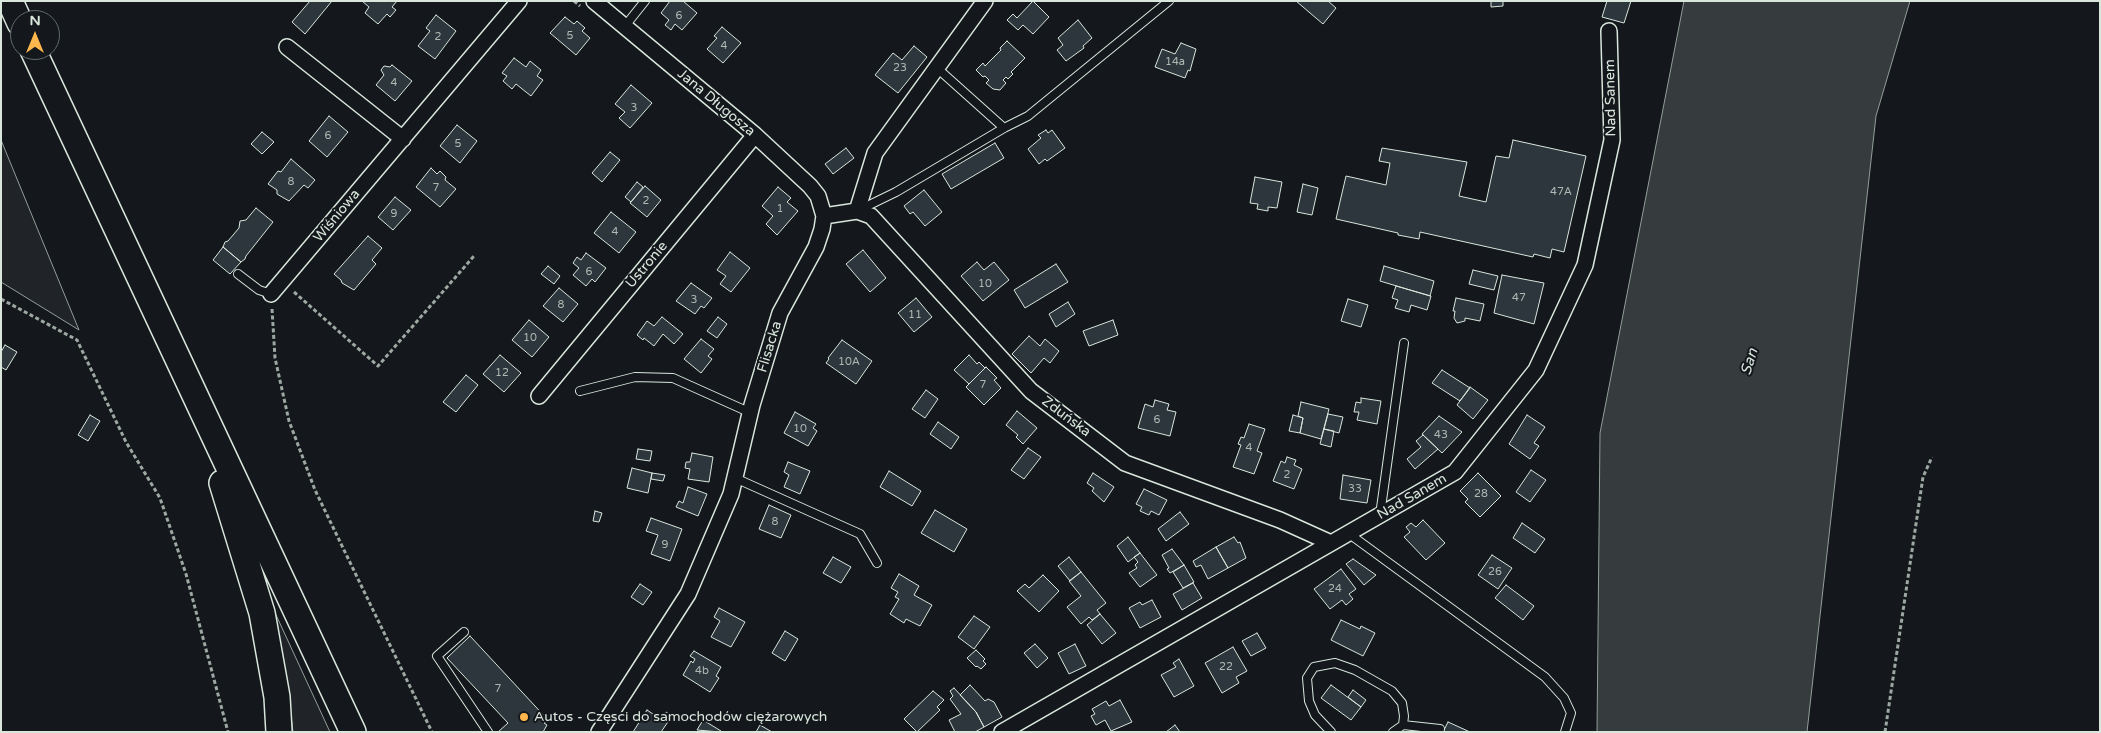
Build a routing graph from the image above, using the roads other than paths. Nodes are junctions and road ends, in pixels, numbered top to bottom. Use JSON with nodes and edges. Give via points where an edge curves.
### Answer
{"nodes":[{"id":1,"x":519,"y":1,"type":"edge"},
{"id":2,"x":594,"y":1,"type":"edge"},
{"id":3,"x":645,"y":1,"type":"edge"},
{"id":4,"x":985,"y":1,"type":"edge"},
{"id":5,"x":1169,"y":1,"type":"edge"},
{"id":6,"x":625,"y":26,"type":"junction"},
{"id":7,"x":1609,"y":31,"type":"dead end"},
{"id":8,"x":287,"y":47,"type":"dead end"},
{"id":9,"x":38,"y":60,"type":"edge"},
{"id":10,"x":937,"y":68,"type":"junction"},
{"id":11,"x":1004,"y":128,"type":"junction"},
{"id":12,"x":755,"y":135,"type":"junction"},
{"id":13,"x":403,"y":139,"type":"junction"},
{"id":14,"x":857,"y":211,"type":"junction"},
{"id":15,"x":824,"y":216,"type":"junction"},
{"id":16,"x":238,"y":274,"type":"dead end"},
{"id":17,"x":271,"y":294,"type":"joint"},
{"id":18,"x":1404,"y":343,"type":"dead end"},
{"id":19,"x":173,"y":347,"type":"junction"},
{"id":20,"x":580,"y":391,"type":"dead end"},
{"id":21,"x":539,"y":396,"type":"dead end"},
{"id":22,"x":750,"y":413,"type":"junction"},
{"id":23,"x":735,"y":478,"type":"junction"},
{"id":24,"x":1380,"y":515,"type":"junction"},
{"id":25,"x":1348,"y":534,"type":"junction"},
{"id":26,"x":1331,"y":543,"type":"junction"},
{"id":27,"x":877,"y":563,"type":"dead end"},
{"id":28,"x":464,"y":632,"type":"dead end"},
{"id":29,"x":1403,"y":725,"type":"junction"},
{"id":30,"x":1440,"y":729,"type":"dead end"},
{"id":31,"x":279,"y":732,"type":"edge"},
{"id":32,"x":353,"y":732,"type":"edge"},
{"id":33,"x":488,"y":732,"type":"edge"},
{"id":34,"x":599,"y":732,"type":"edge"},
{"id":35,"x":1002,"y":732,"type":"edge"},
{"id":36,"x":1331,"y":732,"type":"edge"},
{"id":37,"x":1393,"y":732,"type":"edge"},
{"id":38,"x":1565,"y":732,"type":"edge"}],
"edges":[{"from":1,"to":13,"type":"street","name":"Wiśniowa"},
{"from":2,"to":6,"type":"street","name":"Jana Długosza"},
{"from":3,"to":6,"type":"lane"},
{"from":4,"to":10,"type":"street"},
{"from":5,"to":11,"type":"lane","via":[[1028,116]]},
{"from":6,"to":12,"type":"street","name":"Jana Długosza"},
{"from":7,"to":24,"type":"street","name":"Nad Sanem","via":[[1610,150],[1585,265],[1536,370],[1455,472]]},
{"from":8,"to":13,"type":"street"},
{"from":9,"to":19,"type":"main road"},
{"from":10,"to":11,"type":"lane"},
{"from":10,"to":14,"type":"street","via":[[874,153]]},
{"from":11,"to":14,"type":"lane","via":[[896,192]]},
{"from":12,"to":15,"type":"street","name":"Jana Długosza","via":[[810,186],[818,196]]},
{"from":12,"to":21,"type":"street","name":"Ustronie"},
{"from":13,"to":17,"type":"street","name":"Wiśniowa"},
{"from":14,"to":15,"type":"street"},
{"from":14,"to":26,"type":"street","name":"Zduńska","via":[[871,216],[1032,391],[1125,463],[1280,520]]},
{"from":15,"to":22,"type":"street","name":"Flisacka","via":[[816,247],[780,313]]},
{"from":16,"to":17,"type":"lane","via":[[259,290]]},
{"from":18,"to":24,"type":"lane"},
{"from":19,"to":31,"type":"main road","via":[[229,504],[262,613],[277,696]]},
{"from":19,"to":32,"type":"main road"},
{"from":20,"to":22,"type":"lane","via":[[635,377],[673,378]]},
{"from":22,"to":23,"type":"street","name":"Flisacka"},
{"from":23,"to":27,"type":"lane","via":[[860,534]]},
{"from":23,"to":34,"type":"street","name":"Flisacka","via":[[688,594]]},
{"from":24,"to":25,"type":"street","name":"Nad Sanem"},
{"from":25,"to":26,"type":"street","name":"Nad Sanem"},
{"from":25,"to":38,"type":"lane","via":[[1545,677],[1564,698],[1571,713]]},
{"from":26,"to":35,"type":"street","name":"Nad Sanem"},
{"from":28,"to":33,"type":"lane","via":[[438,656]]},
{"from":29,"to":30,"type":"lane"},
{"from":29,"to":36,"type":"lane","via":[[1402,703],[1392,691],[1355,670],[1335,663],[1314,667],[1307,678],[1309,701],[1315,715]]},
{"from":29,"to":37,"type":"lane"}]}
